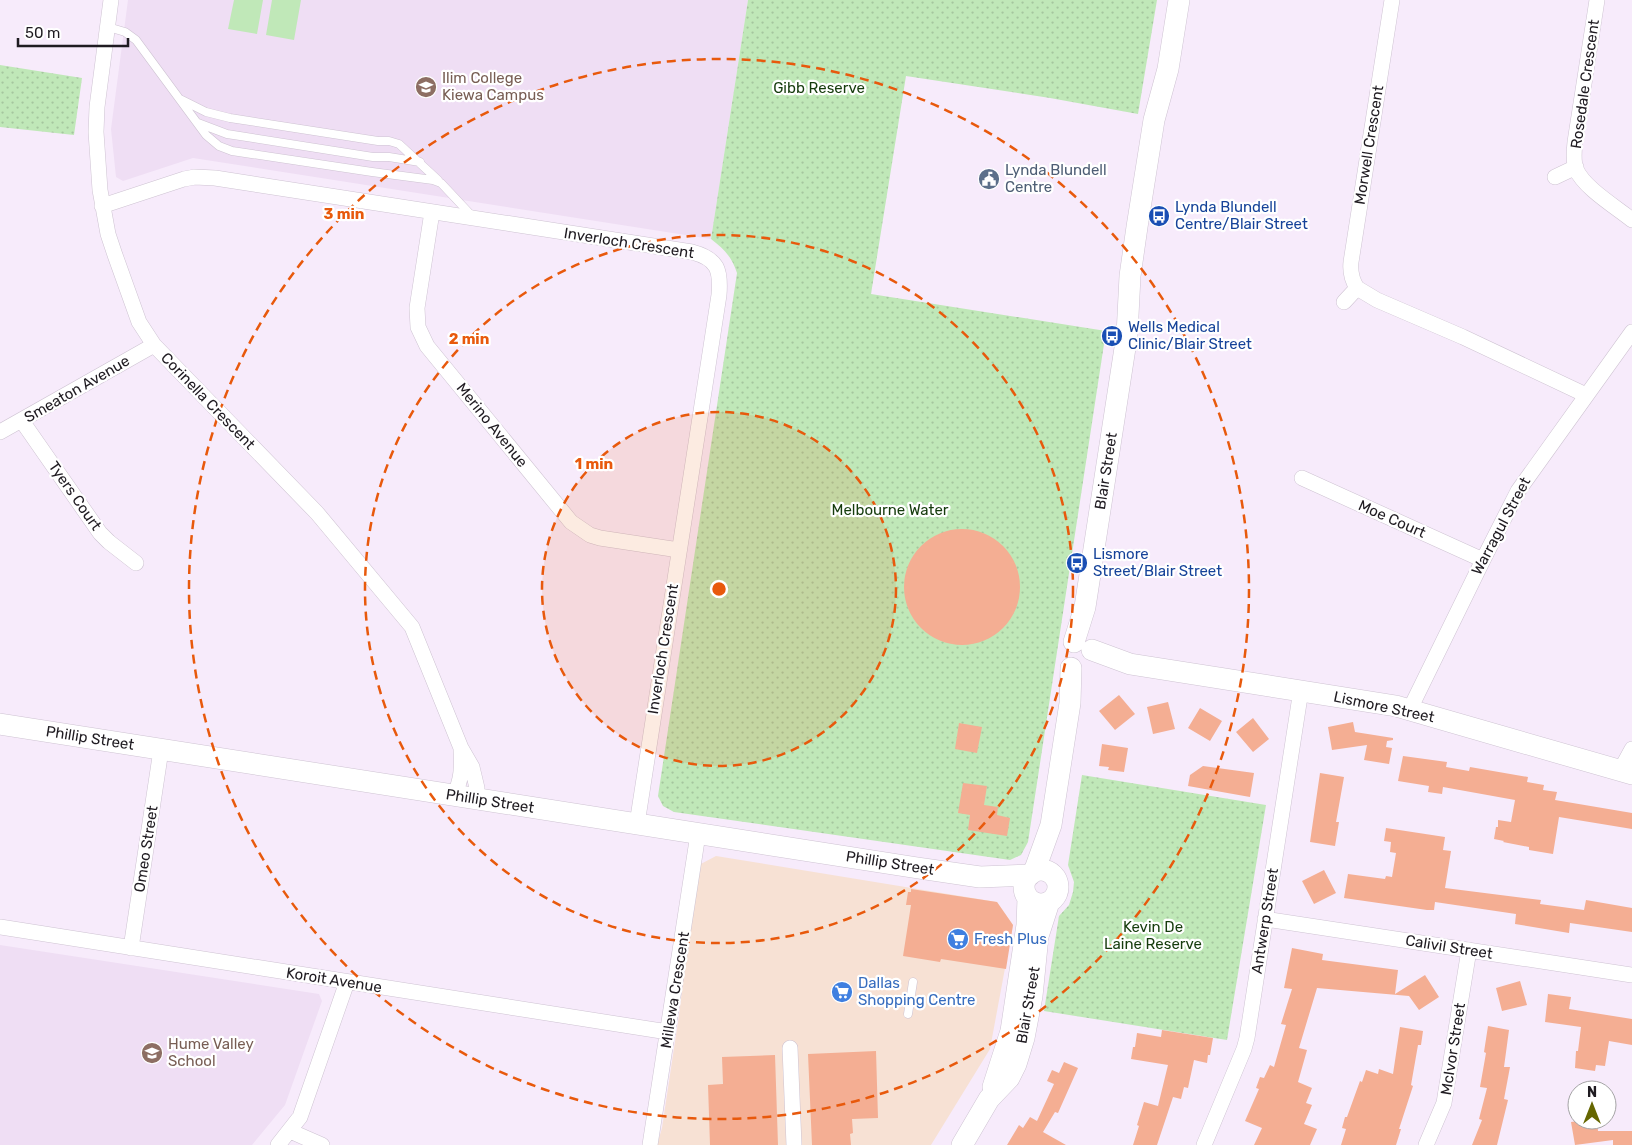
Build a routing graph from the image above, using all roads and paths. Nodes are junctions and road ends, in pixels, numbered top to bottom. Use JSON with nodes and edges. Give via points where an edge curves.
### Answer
{"nodes":[{"id":1,"x":111,"y":0,"type":"edge"},
{"id":2,"x":1179,"y":0,"type":"edge"},
{"id":3,"x":1392,"y":0,"type":"edge"},
{"id":4,"x":1597,"y":0,"type":"edge"},
{"id":5,"x":108,"y":28,"type":"junction"},
{"id":6,"x":180,"y":99,"type":"junction"},
{"id":7,"x":196,"y":122,"type":"junction"},
{"id":8,"x":420,"y":162,"type":"junction"},
{"id":9,"x":1576,"y":167,"type":"junction"},
{"id":10,"x":1555,"y":177,"type":"dead end"},
{"id":11,"x":441,"y":184,"type":"junction"},
{"id":12,"x":102,"y":206,"type":"junction"},
{"id":13,"x":432,"y":212,"type":"junction"},
{"id":14,"x":474,"y":219,"type":"junction"},
{"id":15,"x":1632,"y":220,"type":"edge"},
{"id":16,"x":1357,"y":288,"type":"junction"},
{"id":17,"x":1344,"y":302,"type":"dead end"},
{"id":18,"x":1632,"y":332,"type":"edge"},
{"id":19,"x":154,"y":345,"type":"junction"},
{"id":20,"x":1586,"y":395,"type":"junction"},
{"id":21,"x":22,"y":421,"type":"junction"},
{"id":22,"x":0,"y":432,"type":"edge"},
{"id":23,"x":1302,"y":478,"type":"dead end"},
{"id":24,"x":679,"y":550,"type":"junction"},
{"id":25,"x":1482,"y":560,"type":"junction"},
{"id":26,"x":136,"y":563,"type":"dead end"},
{"id":27,"x":1083,"y":657,"type":"junction"},
{"id":28,"x":1301,"y":690,"type":"junction"},
{"id":29,"x":1410,"y":709,"type":"junction"},
{"id":30,"x":0,"y":724,"type":"edge"},
{"id":31,"x":461,"y":748,"type":"junction"},
{"id":32,"x":1632,"y":748,"type":"edge"},
{"id":33,"x":161,"y":750,"type":"junction"},
{"id":34,"x":1626,"y":772,"type":"edge"},
{"id":35,"x":454,"y":795,"type":"junction"},
{"id":36,"x":476,"y":799,"type":"junction"},
{"id":37,"x":636,"y":824,"type":"junction"},
{"id":38,"x":698,"y":834,"type":"junction"},
{"id":39,"x":1034,"y":883,"type":"junction"},
{"id":40,"x":1049,"y":902,"type":"joint"},
{"id":41,"x":1265,"y":919,"type":"junction"},
{"id":42,"x":0,"y":927,"type":"edge"},
{"id":43,"x":131,"y":948,"type":"junction"},
{"id":44,"x":1469,"y":950,"type":"junction"},
{"id":45,"x":1632,"y":975,"type":"edge"},
{"id":46,"x":347,"y":982,"type":"junction"},
{"id":47,"x":913,"y":982,"type":"dead end"},
{"id":48,"x":908,"y":1014,"type":"dead end"},
{"id":49,"x":668,"y":1032,"type":"junction"},
{"id":50,"x":790,"y":1048,"type":"dead end"},
{"id":51,"x":989,"y":1099,"type":"junction"},
{"id":52,"x":290,"y":1132,"type":"junction"},
{"id":53,"x":278,"y":1145,"type":"edge"},
{"id":54,"x":322,"y":1145,"type":"edge"},
{"id":55,"x":650,"y":1145,"type":"edge"},
{"id":56,"x":794,"y":1145,"type":"edge"},
{"id":57,"x":962,"y":1145,"type":"edge"},
{"id":58,"x":1204,"y":1145,"type":"edge"},
{"id":59,"x":1426,"y":1145,"type":"edge"}],
"edges":[{"from":1,"to":5,"type":"street","name":"Corinella Crescent"},
{"from":2,"to":27,"type":"street","name":"Blair Street","via":[[1168,69],[1167,122],[1142,277],[1127,335],[1085,607]]},
{"from":3,"to":16,"type":"street","name":"Morwell Crescent","via":[[1350,262]]},
{"from":4,"to":9,"type":"street","name":"Rosedale Crescent","via":[[1575,142]]},
{"from":5,"to":6,"type":"lane","via":[[125,32],[136,40]]},
{"from":5,"to":12,"type":"street","name":"Corinella Crescent","via":[[96,132]]},
{"from":6,"to":7,"type":"lane"},
{"from":6,"to":8,"type":"lane","via":[[206,112],[230,118],[394,142]]},
{"from":7,"to":8,"type":"lane","via":[[227,134]]},
{"from":7,"to":11,"type":"lane","via":[[212,141],[232,151],[433,180]]},
{"from":8,"to":11,"type":"lane"},
{"from":9,"to":10,"type":"street","name":"Rosedale Crescent"},
{"from":9,"to":15,"type":"street","name":"Rosedale Crescent","via":[[1584,180]]},
{"from":11,"to":14,"type":"lane"},
{"from":12,"to":13,"type":"street","name":"Inverloch Crescent","via":[[195,177]]},
{"from":12,"to":19,"type":"street","name":"Corinella Crescent","via":[[108,234],[139,322]]},
{"from":13,"to":14,"type":"street","name":"Inverloch Crescent"},
{"from":13,"to":24,"type":"street","name":"Merino Avenue","via":[[417,308],[418,327],[427,346],[571,522],[600,538]]},
{"from":14,"to":24,"type":"street","name":"Inverloch Crescent","via":[[692,252],[703,255],[716,265],[719,295]]},
{"from":16,"to":17,"type":"street"},
{"from":16,"to":20,"type":"street"},
{"from":18,"to":20,"type":"street","name":"Warragul Street"},
{"from":19,"to":21,"type":"street","name":"Smeaton Avenue"},
{"from":19,"to":31,"type":"street","name":"Corinella Crescent","via":[[317,513],[412,627]]},
{"from":20,"to":25,"type":"street","name":"Warragul Street","via":[[1527,477]]},
{"from":21,"to":22,"type":"street","name":"Smeaton Avenue"},
{"from":21,"to":26,"type":"street","name":"Tyers Court","via":[[100,533]]},
{"from":23,"to":25,"type":"street","name":"Moe Court"},
{"from":24,"to":37,"type":"street","name":"Inverloch Crescent"},
{"from":25,"to":29,"type":"street","name":"Warragul Street"},
{"from":27,"to":28,"type":"street","name":"Lismore Street"},
{"from":27,"to":39,"type":"street","name":"Blair Street","via":[[1070,703],[1051,825]]},
{"from":28,"to":29,"type":"street","name":"Lismore Street"},
{"from":28,"to":41,"type":"street","name":"Antwerp Street"},
{"from":29,"to":34,"type":"street","name":"Lismore Street"},
{"from":30,"to":33,"type":"street","name":"Phillip Street"},
{"from":31,"to":35,"type":"street","name":"Corinella Crescent","via":[[461,776]]},
{"from":31,"to":36,"type":"street","name":"Corinella Crescent","via":[[476,778]]},
{"from":32,"to":34,"type":"street"},
{"from":33,"to":35,"type":"street","name":"Phillip Street"},
{"from":33,"to":43,"type":"street","name":"Omeo Street"},
{"from":35,"to":36,"type":"street","name":"Phillip Street"},
{"from":36,"to":37,"type":"street","name":"Phillip Street"},
{"from":37,"to":38,"type":"street","name":"Phillip Street"},
{"from":38,"to":39,"type":"street","name":"Phillip Street"},
{"from":38,"to":49,"type":"street","name":"Millewa Crescent"},
{"from":39,"to":40,"type":"street","name":"Phillip Street","via":[[1038,904]]},
{"from":39,"to":51,"type":"street","name":"Blair Street","via":[[1011,1031]]},
{"from":40,"to":51,"type":"street","name":"Blair Street","via":[[1038,936],[1032,996],[1020,1051],[1009,1078]]},
{"from":41,"to":44,"type":"street","name":"Calivil Street"},
{"from":41,"to":58,"type":"street","name":"Antwerp Street","via":[[1244,1049]]},
{"from":42,"to":43,"type":"street","name":"Koroit Avenue"},
{"from":43,"to":46,"type":"street","name":"Koroit Avenue"},
{"from":44,"to":45,"type":"street","name":"Calivil Street"},
{"from":44,"to":59,"type":"street","name":"McIvor Street","via":[[1444,1103]]},
{"from":46,"to":49,"type":"street","name":"Koroit Avenue"},
{"from":46,"to":52,"type":"street","via":[[310,1091]]},
{"from":47,"to":48,"type":"lane"},
{"from":49,"to":55,"type":"street","name":"Millewa Crescent"},
{"from":50,"to":56,"type":"street"},
{"from":51,"to":57,"type":"street","name":"Blair Street"},
{"from":52,"to":53,"type":"street"},
{"from":52,"to":54,"type":"street"}]}
